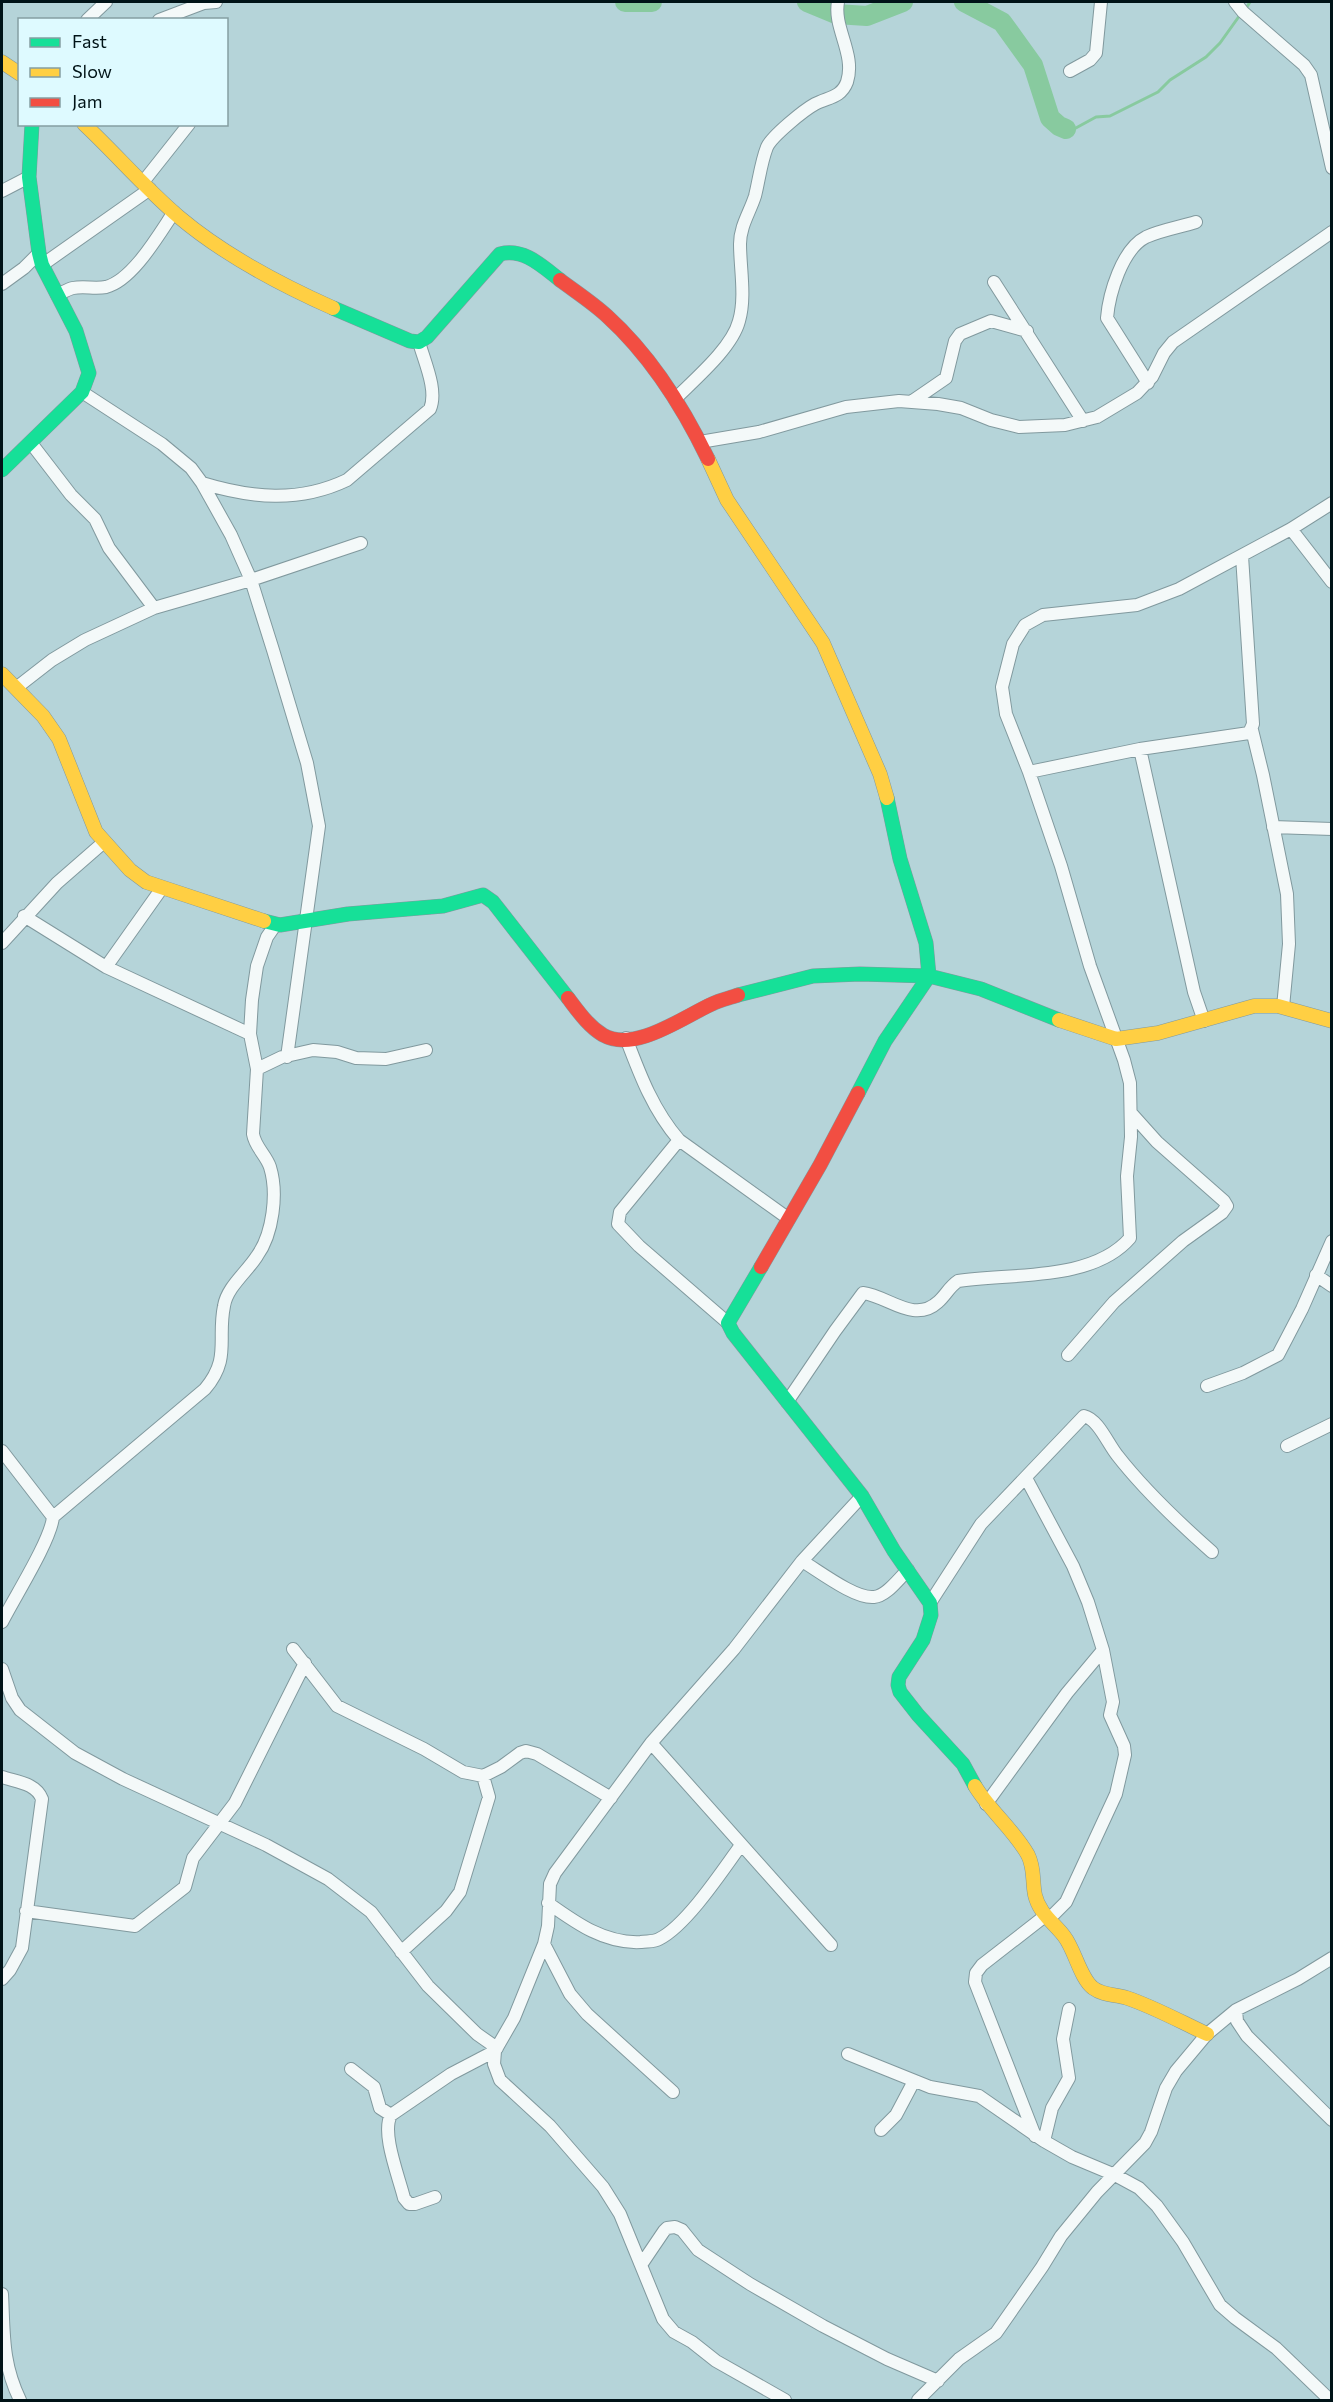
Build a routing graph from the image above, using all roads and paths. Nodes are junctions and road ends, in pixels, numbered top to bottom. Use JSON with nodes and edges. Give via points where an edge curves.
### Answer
{"nodes":[{"id":1,"x":106,"y":2,"type":"edge"},
{"id":2,"x":216,"y":2,"type":"edge"},
{"id":3,"x":838,"y":2,"type":"edge"},
{"id":4,"x":1101,"y":2,"type":"edge"},
{"id":5,"x":1235,"y":2,"type":"edge"},
{"id":6,"x":89,"y":18,"type":"edge"},
{"id":7,"x":164,"y":18,"type":"edge"},
{"id":8,"x":2,"y":62,"type":"edge"},
{"id":9,"x":1070,"y":71,"type":"dead end"},
{"id":10,"x":18,"y":73,"type":"edge"},
{"id":11,"x":32,"y":126,"type":"edge"},
{"id":12,"x":86,"y":126,"type":"edge"},
{"id":13,"x":188,"y":126,"type":"edge"},
{"id":14,"x":1332,"y":168,"type":"edge"},
{"id":15,"x":29,"y":177,"type":"junction"},
{"id":16,"x":147,"y":186,"type":"junction"},
{"id":17,"x":2,"y":191,"type":"edge"},
{"id":18,"x":174,"y":212,"type":"junction"},
{"id":19,"x":1196,"y":222,"type":"dead end"},
{"id":20,"x":1332,"y":232,"type":"edge"},
{"id":21,"x":41,"y":259,"type":"junction"},
{"id":22,"x":994,"y":282,"type":"dead end"},
{"id":23,"x":2,"y":284,"type":"edge"},
{"id":24,"x":57,"y":295,"type":"junction"},
{"id":25,"x":1027,"y":331,"type":"junction"},
{"id":26,"x":418,"y":342,"type":"junction"},
{"id":27,"x":1148,"y":383,"type":"junction"},
{"id":28,"x":82,"y":392,"type":"junction"},
{"id":29,"x":675,"y":399,"type":"junction"},
{"id":30,"x":910,"y":402,"type":"junction"},
{"id":31,"x":1083,"y":421,"type":"junction"},
{"id":32,"x":700,"y":442,"type":"junction"},
{"id":33,"x":31,"y":443,"type":"junction"},
{"id":34,"x":2,"y":470,"type":"edge"},
{"id":35,"x":202,"y":483,"type":"junction"},
{"id":36,"x":1332,"y":503,"type":"edge"},
{"id":37,"x":1291,"y":529,"type":"junction"},
{"id":38,"x":361,"y":543,"type":"dead end"},
{"id":39,"x":1242,"y":556,"type":"junction"},
{"id":40,"x":251,"y":580,"type":"junction"},
{"id":41,"x":1332,"y":582,"type":"edge"},
{"id":42,"x":154,"y":608,"type":"junction"},
{"id":43,"x":2,"y":674,"type":"edge"},
{"id":44,"x":16,"y":688,"type":"junction"},
{"id":45,"x":1252,"y":730,"type":"junction"},
{"id":46,"x":1140,"y":749,"type":"junction"},
{"id":47,"x":1029,"y":772,"type":"junction"},
{"id":48,"x":1273,"y":827,"type":"junction"},
{"id":49,"x":1332,"y":829,"type":"edge"},
{"id":50,"x":104,"y":843,"type":"junction"},
{"id":51,"x":162,"y":888,"type":"junction"},
{"id":52,"x":24,"y":916,"type":"junction"},
{"id":53,"x":306,"y":921,"type":"junction"},
{"id":54,"x":276,"y":924,"type":"junction"},
{"id":55,"x":2,"y":943,"type":"edge"},
{"id":56,"x":106,"y":966,"type":"junction"},
{"id":57,"x":929,"y":976,"type":"junction"},
{"id":58,"x":1283,"y":1007,"type":"junction"},
{"id":59,"x":1204,"y":1021,"type":"junction"},
{"id":60,"x":1332,"y":1021,"type":"edge"},
{"id":61,"x":250,"y":1034,"type":"junction"},
{"id":62,"x":626,"y":1038,"type":"junction"},
{"id":63,"x":1116,"y":1040,"type":"junction"},
{"id":64,"x":426,"y":1050,"type":"dead end"},
{"id":65,"x":287,"y":1057,"type":"junction"},
{"id":66,"x":257,"y":1069,"type":"junction"},
{"id":67,"x":1131,"y":1113,"type":"junction"},
{"id":68,"x":679,"y":1140,"type":"junction"},
{"id":69,"x":789,"y":1219,"type":"junction"},
{"id":70,"x":1332,"y":1241,"type":"edge"},
{"id":71,"x":1316,"y":1275,"type":"junction"},
{"id":72,"x":1332,"y":1286,"type":"edge"},
{"id":73,"x":728,"y":1323,"type":"junction"},
{"id":74,"x":1068,"y":1356,"type":"dead end"},
{"id":75,"x":1207,"y":1386,"type":"dead end"},
{"id":76,"x":787,"y":1402,"type":"junction"},
{"id":77,"x":1331,"y":1425,"type":"edge"},
{"id":78,"x":1287,"y":1446,"type":"dead end"},
{"id":79,"x":2,"y":1451,"type":"edge"},
{"id":80,"x":1026,"y":1478,"type":"junction"},
{"id":81,"x":861,"y":1496,"type":"junction"},
{"id":82,"x":53,"y":1517,"type":"junction"},
{"id":83,"x":1212,"y":1552,"type":"dead end"},
{"id":84,"x":802,"y":1561,"type":"junction"},
{"id":85,"x":908,"y":1570,"type":"junction"},
{"id":86,"x":930,"y":1603,"type":"junction"},
{"id":87,"x":2,"y":1622,"type":"edge"},
{"id":88,"x":293,"y":1649,"type":"dead end"},
{"id":89,"x":1103,"y":1650,"type":"junction"},
{"id":90,"x":305,"y":1663,"type":"junction"},
{"id":91,"x":2,"y":1670,"type":"edge"},
{"id":92,"x":651,"y":1743,"type":"junction"},
{"id":93,"x":483,"y":1776,"type":"junction"},
{"id":94,"x":2,"y":1777,"type":"edge"},
{"id":95,"x":611,"y":1798,"type":"junction"},
{"id":96,"x":986,"y":1804,"type":"junction"},
{"id":97,"x":220,"y":1825,"type":"junction"},
{"id":98,"x":741,"y":1845,"type":"junction"},
{"id":99,"x":548,"y":1903,"type":"junction"},
{"id":100,"x":26,"y":1911,"type":"junction"},
{"id":101,"x":1047,"y":1917,"type":"junction"},
{"id":102,"x":544,"y":1944,"type":"junction"},
{"id":103,"x":831,"y":1945,"type":"dead end"},
{"id":104,"x":401,"y":1952,"type":"junction"},
{"id":105,"x":1332,"y":1958,"type":"edge"},
{"id":106,"x":2,"y":1979,"type":"edge"},
{"id":107,"x":1070,"y":2009,"type":"dead end"},
{"id":108,"x":1236,"y":2010,"type":"junction"},
{"id":109,"x":1207,"y":2034,"type":"junction"},
{"id":110,"x":496,"y":2049,"type":"junction"},
{"id":111,"x":848,"y":2054,"type":"dead end"},
{"id":112,"x":351,"y":2069,"type":"dead end"},
{"id":113,"x":914,"y":2081,"type":"junction"},
{"id":114,"x":674,"y":2092,"type":"dead end"},
{"id":115,"x":391,"y":2115,"type":"junction"},
{"id":116,"x":1332,"y":2120,"type":"edge"},
{"id":117,"x":882,"y":2130,"type":"dead end"},
{"id":118,"x":1039,"y":2138,"type":"junction"},
{"id":119,"x":1115,"y":2175,"type":"junction"},
{"id":120,"x":435,"y":2197,"type":"dead end"},
{"id":121,"x":641,"y":2265,"type":"junction"},
{"id":122,"x":2,"y":2294,"type":"edge"},
{"id":123,"x":938,"y":2381,"type":"junction"},
{"id":124,"x":20,"y":2400,"type":"edge"},
{"id":125,"x":785,"y":2400,"type":"edge"},
{"id":126,"x":918,"y":2400,"type":"edge"},
{"id":127,"x":1330,"y":2400,"type":"edge"}],
"edges":[{"from":1,"to":6,"type":"street"},
{"from":2,"to":7,"type":"street"},
{"from":3,"to":29,"type":"street","via":[[836,14],[848,58],[844,89],[814,105],[768,144],[740,241],[739,322],[721,351]]},
{"from":4,"to":9,"type":"street","via":[[1096,53]]},
{"from":5,"to":14,"type":"street","via":[[1311,75]]},
{"from":8,"to":10,"type":"street"},
{"from":11,"to":15,"type":"street"},
{"from":12,"to":16,"type":"street"},
{"from":13,"to":16,"type":"street"},
{"from":15,"to":17,"type":"street"},
{"from":15,"to":21,"type":"street"},
{"from":16,"to":18,"type":"street"},
{"from":16,"to":21,"type":"street"},
{"from":18,"to":24,"type":"street","via":[[144,255],[119,281],[97,288],[72,288]]},
{"from":18,"to":26,"type":"street","via":[[243,262],[333,309]]},
{"from":19,"to":27,"type":"street","via":[[1146,237],[1116,275],[1107,318]]},
{"from":20,"to":27,"type":"street","via":[[1173,342]]},
{"from":21,"to":23,"type":"street"},
{"from":21,"to":24,"type":"street"},
{"from":22,"to":25,"type":"street"},
{"from":24,"to":28,"type":"street","via":[[86,359],[89,373]]},
{"from":25,"to":30,"type":"street","via":[[991,321],[960,334],[946,378]]},
{"from":25,"to":31,"type":"street"},
{"from":26,"to":29,"type":"street","via":[[427,338],[500,254],[512,251],[533,259],[607,316],[648,359]]},
{"from":26,"to":35,"type":"street","via":[[433,392],[430,410],[347,480],[332,487],[275,497]]},
{"from":27,"to":31,"type":"street","via":[[1097,417]]},
{"from":28,"to":33,"type":"street"},
{"from":28,"to":35,"type":"street","via":[[162,444],[191,468]]},
{"from":29,"to":32,"type":"street"},
{"from":30,"to":31,"type":"street","via":[[961,408],[1019,427]]},
{"from":30,"to":32,"type":"street","via":[[846,407],[759,432]]},
{"from":32,"to":57,"type":"street","via":[[727,500],[823,643],[858,721],[880,774],[900,859],[926,943]]},
{"from":33,"to":34,"type":"street"},
{"from":33,"to":42,"type":"street","via":[[95,519],[109,548]]},
{"from":35,"to":40,"type":"street"},
{"from":36,"to":37,"type":"street"},
{"from":37,"to":39,"type":"street"},
{"from":37,"to":41,"type":"street"},
{"from":38,"to":40,"type":"street"},
{"from":39,"to":45,"type":"street"},
{"from":39,"to":47,"type":"street","via":[[1179,589],[1137,605],[1043,615],[1025,625],[1013,644],[1002,687],[1006,714]]},
{"from":40,"to":42,"type":"street"},
{"from":40,"to":53,"type":"street","via":[[308,763],[319,826]]},
{"from":42,"to":44,"type":"street","via":[[85,640]]},
{"from":43,"to":44,"type":"street"},
{"from":44,"to":50,"type":"street","via":[[59,739]]},
{"from":45,"to":46,"type":"street","via":[[1244,735]]},
{"from":45,"to":48,"type":"street"},
{"from":46,"to":47,"type":"street"},
{"from":46,"to":59,"type":"street","via":[[1194,992]]},
{"from":47,"to":63,"type":"street"},
{"from":48,"to":49,"type":"street"},
{"from":48,"to":58,"type":"street","via":[[1287,894],[1289,944]]},
{"from":50,"to":51,"type":"street","via":[[130,870]]},
{"from":50,"to":52,"type":"street"},
{"from":51,"to":54,"type":"street"},
{"from":51,"to":56,"type":"street"},
{"from":52,"to":55,"type":"street"},
{"from":52,"to":56,"type":"street"},
{"from":53,"to":54,"type":"street"},
{"from":53,"to":62,"type":"street","via":[[443,906],[483,895],[493,902],[589,1025],[605,1036]]},
{"from":53,"to":65,"type":"street"},
{"from":54,"to":61,"type":"street","via":[[257,966]]},
{"from":56,"to":61,"type":"street"},
{"from":57,"to":62,"type":"street","via":[[813,976],[742,994],[662,1030]]},
{"from":57,"to":63,"type":"street","via":[[981,989]]},
{"from":57,"to":69,"type":"street","via":[[885,1041]]},
{"from":58,"to":59,"type":"street","via":[[1254,1006]]},
{"from":58,"to":60,"type":"street"},
{"from":59,"to":63,"type":"street"},
{"from":61,"to":66,"type":"street"},
{"from":62,"to":68,"type":"street","via":[[647,1092]]},
{"from":63,"to":67,"type":"street","via":[[1130,1083]]},
{"from":64,"to":65,"type":"street","via":[[386,1059],[313,1050]]},
{"from":65,"to":66,"type":"street"},
{"from":66,"to":82,"type":"street","via":[[253,1134],[270,1166],[273,1203],[259,1255],[224,1302],[222,1358],[216,1372],[205,1389]]},
{"from":67,"to":74,"type":"street","via":[[1227,1206],[1114,1302]]},
{"from":67,"to":76,"type":"street","via":[[1128,1241],[1091,1263],[1069,1270],[958,1281],[938,1303],[915,1311],[863,1293]]},
{"from":68,"to":69,"type":"street"},
{"from":68,"to":73,"type":"street","via":[[622,1209],[618,1224]]},
{"from":69,"to":73,"type":"street"},
{"from":70,"to":71,"type":"street"},
{"from":71,"to":72,"type":"street"},
{"from":71,"to":75,"type":"street","via":[[1278,1355]]},
{"from":73,"to":76,"type":"street"},
{"from":76,"to":81,"type":"street"},
{"from":77,"to":78,"type":"street"},
{"from":79,"to":82,"type":"street"},
{"from":80,"to":83,"type":"street","via":[[1081,1418],[1089,1417],[1163,1508]]},
{"from":80,"to":86,"type":"street","via":[[981,1524]]},
{"from":80,"to":89,"type":"street","via":[[1073,1566]]},
{"from":81,"to":84,"type":"street"},
{"from":81,"to":85,"type":"street"},
{"from":82,"to":87,"type":"street"},
{"from":84,"to":85,"type":"street","via":[[861,1596],[876,1598]]},
{"from":84,"to":92,"type":"street","via":[[734,1649]]},
{"from":85,"to":86,"type":"street"},
{"from":86,"to":96,"type":"street","via":[[924,1640],[899,1677],[898,1685],[963,1764]]},
{"from":88,"to":90,"type":"street"},
{"from":89,"to":96,"type":"street"},
{"from":89,"to":101,"type":"street","via":[[1113,1702],[1110,1715],[1124,1746],[1122,1769],[1116,1794],[1074,1888],[1066,1902]]},
{"from":90,"to":93,"type":"street","via":[[337,1706],[463,1772]]},
{"from":90,"to":97,"type":"street","via":[[253,1770]]},
{"from":91,"to":97,"type":"street","via":[[20,1710],[75,1753]]},
{"from":92,"to":95,"type":"street"},
{"from":92,"to":98,"type":"street"},
{"from":93,"to":95,"type":"street","via":[[526,1751]]},
{"from":93,"to":104,"type":"street","via":[[489,1797],[460,1892],[446,1911]]},
{"from":94,"to":100,"type":"street","via":[[34,1787],[42,1799]]},
{"from":95,"to":99,"type":"street","via":[[555,1873]]},
{"from":96,"to":101,"type":"street","via":[[1028,1856],[1034,1871],[1035,1895]]},
{"from":97,"to":100,"type":"street","via":[[193,1858],[185,1887],[135,1926]]},
{"from":97,"to":104,"type":"street","via":[[328,1879],[371,1912]]},
{"from":98,"to":99,"type":"street","via":[[674,1930],[657,1941],[604,1937]]},
{"from":98,"to":103,"type":"street"},
{"from":99,"to":102,"type":"street"},
{"from":100,"to":106,"type":"street","via":[[22,1948]]},
{"from":101,"to":109,"type":"street","via":[[1065,1937],[1086,1980],[1096,1991],[1127,1998]]},
{"from":101,"to":118,"type":"street","via":[[982,1965],[975,1982]]},
{"from":102,"to":110,"type":"street","via":[[514,2018]]},
{"from":102,"to":114,"type":"street","via":[[575,2001]]},
{"from":104,"to":110,"type":"street","via":[[452,2012]]},
{"from":105,"to":108,"type":"street"},
{"from":107,"to":118,"type":"street","via":[[1063,2039],[1069,2078]]},
{"from":108,"to":109,"type":"street"},
{"from":108,"to":116,"type":"street","via":[[1247,2036]]},
{"from":109,"to":119,"type":"street","via":[[1166,2088],[1145,2143]]},
{"from":110,"to":115,"type":"street"},
{"from":110,"to":121,"type":"street","via":[[494,2064],[500,2080],[550,2126],[603,2187],[620,2214]]},
{"from":111,"to":113,"type":"street"},
{"from":112,"to":115,"type":"street","via":[[374,2087],[380,2108]]},
{"from":113,"to":117,"type":"street","via":[[896,2115]]},
{"from":113,"to":118,"type":"street","via":[[979,2096]]},
{"from":115,"to":120,"type":"street","via":[[387,2134],[404,2198],[415,2204]]},
{"from":118,"to":119,"type":"street"},
{"from":119,"to":123,"type":"street","via":[[1061,2236],[996,2332],[959,2359]]},
{"from":119,"to":127,"type":"street","via":[[1139,2188],[1157,2206],[1184,2242],[1220,2305],[1276,2348]]},
{"from":121,"to":123,"type":"street","via":[[664,2231],[675,2227],[698,2250],[750,2284],[823,2326]]},
{"from":121,"to":125,"type":"street","via":[[663,2319],[674,2332]]},
{"from":122,"to":124,"type":"street","via":[[5,2358]]},
{"from":123,"to":126,"type":"street"}]}
